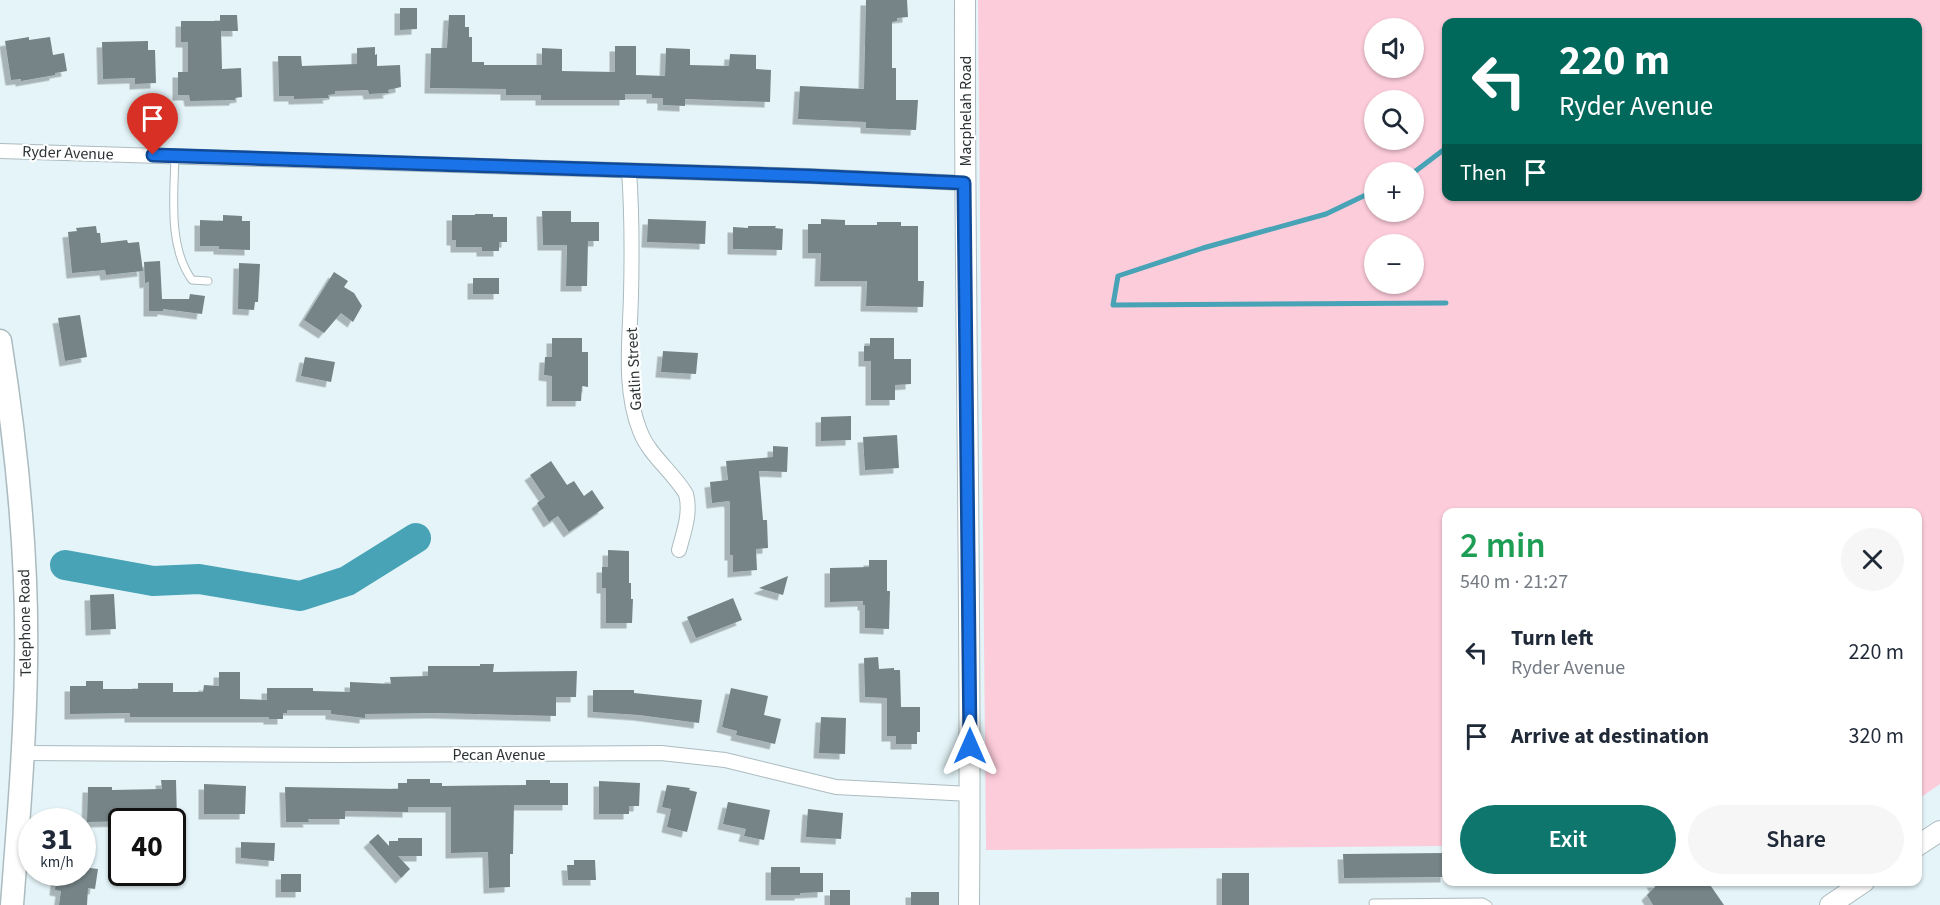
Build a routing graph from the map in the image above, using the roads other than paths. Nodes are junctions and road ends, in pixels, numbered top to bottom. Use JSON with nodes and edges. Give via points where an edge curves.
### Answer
{"nodes":[{"id":1,"x":965,"y":0,"type":"edge"},
{"id":2,"x":0,"y":151,"type":"edge"},
{"id":3,"x":175,"y":156,"type":"junction"},
{"id":4,"x":629,"y":171,"type":"junction"},
{"id":5,"x":964,"y":183,"type":"junction"},
{"id":6,"x":208,"y":281,"type":"dead end"},
{"id":7,"x":0,"y":341,"type":"edge"},
{"id":8,"x":679,"y":550,"type":"dead end"},
{"id":9,"x":24,"y":753,"type":"junction"},
{"id":10,"x":970,"y":794,"type":"junction"},
{"id":11,"x":1940,"y":831,"type":"edge"},
{"id":12,"x":1922,"y":843,"type":"edge"},
{"id":13,"x":1858,"y":886,"type":"edge"},
{"id":14,"x":1373,"y":903,"type":"dead end"},
{"id":15,"x":12,"y":905,"type":"edge"},
{"id":16,"x":969,"y":905,"type":"edge"},
{"id":17,"x":1488,"y":905,"type":"edge"},
{"id":18,"x":1830,"y":905,"type":"edge"}],
"edges":[{"from":1,"to":5,"type":"street","name":"Macphelah Road"},
{"from":2,"to":3,"type":"street","name":"Ryder Avenue"},
{"from":3,"to":4,"type":"street","name":"Ryder Avenue"},
{"from":3,"to":6,"type":"lane","via":[[174,209],[183,268],[192,280]]},
{"from":4,"to":5,"type":"street","name":"Ryder Avenue"},
{"from":4,"to":8,"type":"street","name":"Gatlin Street","via":[[631,398],[641,434],[686,494],[688,518]]},
{"from":5,"to":10,"type":"street","name":"Macphelah Road"},
{"from":7,"to":9,"type":"main road","name":"Telephone Road","via":[[19,489],[24,574]]},
{"from":9,"to":10,"type":"street","name":"Pecan Avenue","via":[[661,753],[725,760],[836,787]]},
{"from":9,"to":15,"type":"main road","name":"Telephone Road"},
{"from":10,"to":16,"type":"street","name":"Macphelah Road"},
{"from":11,"to":12,"type":"street"},
{"from":13,"to":18,"type":"street"},
{"from":14,"to":17,"type":"lane"}]}
